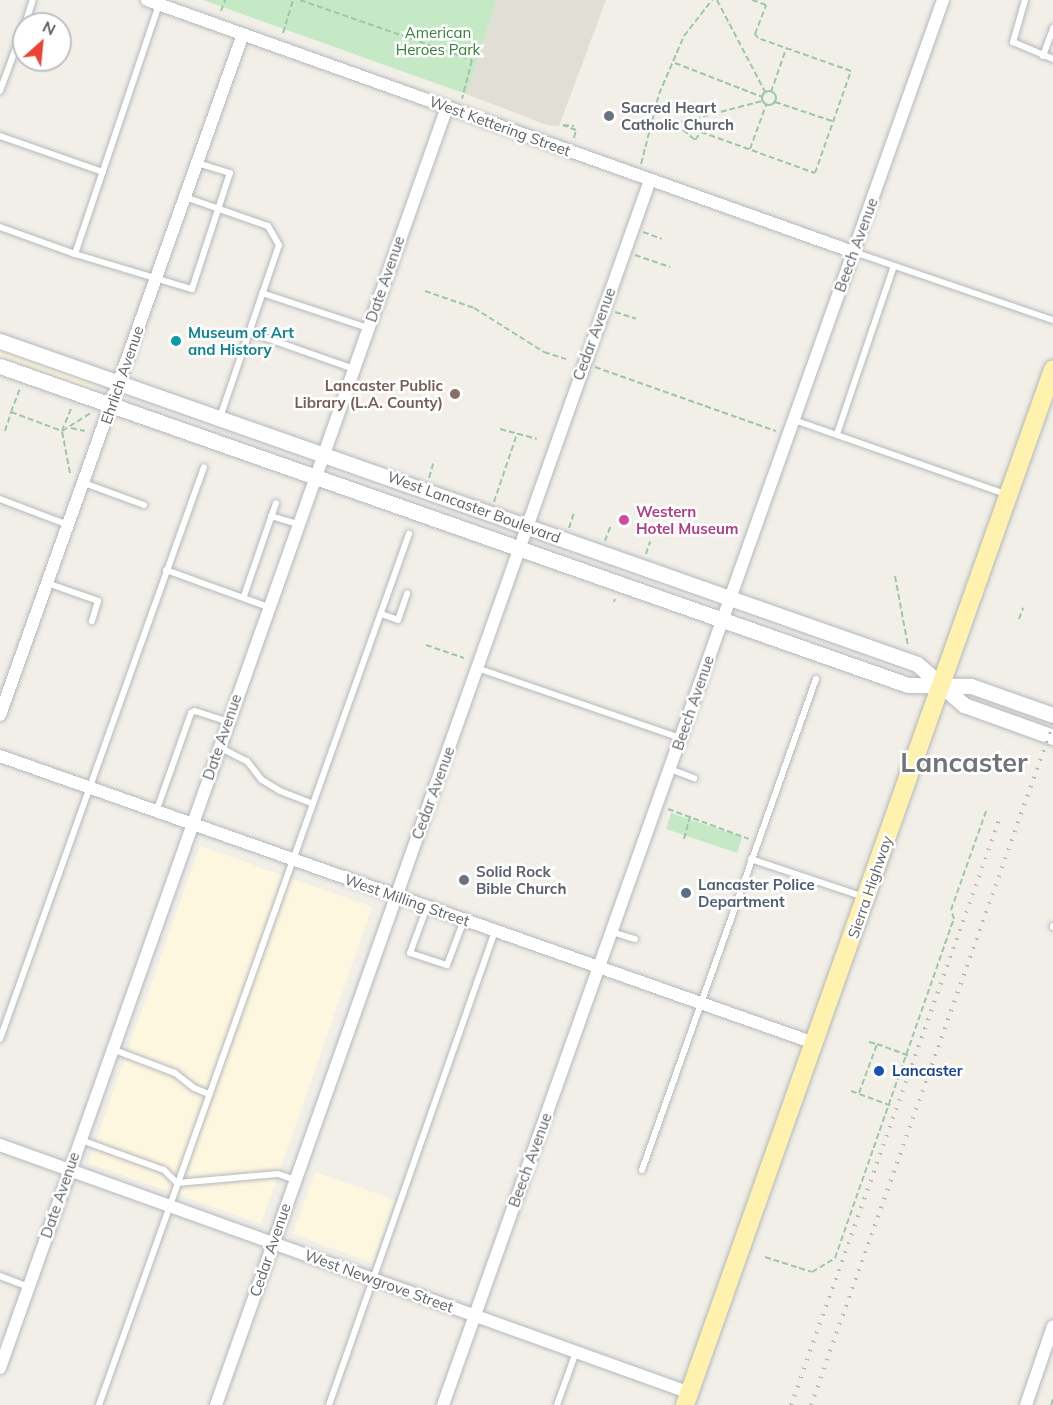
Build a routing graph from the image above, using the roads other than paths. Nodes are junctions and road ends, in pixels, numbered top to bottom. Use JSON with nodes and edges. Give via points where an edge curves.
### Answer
{"nodes":[{"id":1,"x":943,"y":0,"type":"edge"},
{"id":2,"x":1025,"y":0,"type":"edge"},
{"id":3,"x":153,"y":2,"type":"edge"},
{"id":4,"x":1053,"y":28,"type":"edge"},
{"id":5,"x":243,"y":34,"type":"junction"},
{"id":6,"x":1043,"y":56,"type":"junction"},
{"id":7,"x":12,"y":58,"type":"edge"},
{"id":8,"x":1053,"y":59,"type":"edge"},
{"id":9,"x":0,"y":91,"type":"edge"},
{"id":10,"x":452,"y":108,"type":"junction"},
{"id":11,"x":0,"y":136,"type":"edge"},
{"id":12,"x":197,"y":163,"type":"junction"},
{"id":13,"x":103,"y":172,"type":"junction"},
{"id":14,"x":650,"y":180,"type":"junction"},
{"id":15,"x":185,"y":196,"type":"junction"},
{"id":16,"x":218,"y":209,"type":"junction"},
{"id":17,"x":0,"y":227,"type":"edge"},
{"id":18,"x":853,"y":252,"type":"junction"},
{"id":19,"x":75,"y":255,"type":"junction"},
{"id":20,"x":894,"y":266,"type":"junction"},
{"id":21,"x":155,"y":280,"type":"junction"},
{"id":22,"x":262,"y":293,"type":"junction"},
{"id":23,"x":1053,"y":320,"type":"edge"},
{"id":24,"x":368,"y":328,"type":"junction"},
{"id":25,"x":249,"y":332,"type":"junction"},
{"id":26,"x":0,"y":340,"type":"edge"},
{"id":27,"x":0,"y":366,"type":"edge"},
{"id":28,"x":354,"y":369,"type":"junction"},
{"id":29,"x":1053,"y":369,"type":"edge"},
{"id":30,"x":119,"y":382,"type":"junction"},
{"id":31,"x":111,"y":405,"type":"junction"},
{"id":32,"x":220,"y":417,"type":"junction"},
{"id":33,"x":794,"y":420,"type":"junction"},
{"id":34,"x":837,"y":434,"type":"junction"},
{"id":35,"x":324,"y":453,"type":"junction"},
{"id":36,"x":204,"y":467,"type":"dead end"},
{"id":37,"x":315,"y":478,"type":"junction"},
{"id":38,"x":84,"y":483,"type":"junction"},
{"id":39,"x":1008,"y":495,"type":"junction"},
{"id":40,"x":0,"y":499,"type":"edge"},
{"id":41,"x":276,"y":503,"type":"dead end"},
{"id":42,"x":144,"y":505,"type":"dead end"},
{"id":43,"x":271,"y":516,"type":"junction"},
{"id":44,"x":68,"y":525,"type":"junction"},
{"id":45,"x":298,"y":525,"type":"junction"},
{"id":46,"x":527,"y":525,"type":"junction"},
{"id":47,"x":409,"y":534,"type":"dead end"},
{"id":48,"x":518,"y":549,"type":"junction"},
{"id":49,"x":166,"y":570,"type":"junction"},
{"id":50,"x":47,"y":583,"type":"junction"},
{"id":51,"x":407,"y":594,"type":"dead end"},
{"id":52,"x":244,"y":596,"type":"junction"},
{"id":53,"x":731,"y":597,"type":"junction"},
{"id":54,"x":268,"y":607,"type":"junction"},
{"id":55,"x":381,"y":614,"type":"junction"},
{"id":56,"x":92,"y":621,"type":"dead end"},
{"id":57,"x":722,"y":622,"type":"junction"},
{"id":58,"x":477,"y":668,"type":"junction"},
{"id":59,"x":816,"y":679,"type":"dead end"},
{"id":60,"x":941,"y":687,"type":"junction"},
{"id":61,"x":4,"y":692,"type":"edge"},
{"id":62,"x":0,"y":715,"type":"edge"},
{"id":63,"x":1053,"y":715,"type":"edge"},
{"id":64,"x":228,"y":722,"type":"junction"},
{"id":65,"x":1053,"y":737,"type":"edge"},
{"id":66,"x":681,"y":738,"type":"junction"},
{"id":67,"x":219,"y":747,"type":"junction"},
{"id":68,"x":0,"y":756,"type":"edge"},
{"id":69,"x":670,"y":769,"type":"junction"},
{"id":70,"x":694,"y":778,"type":"dead end"},
{"id":71,"x":88,"y":787,"type":"junction"},
{"id":72,"x":312,"y":803,"type":"junction"},
{"id":73,"x":156,"y":812,"type":"junction"},
{"id":74,"x":191,"y":825,"type":"junction"},
{"id":75,"x":752,"y":858,"type":"junction"},
{"id":76,"x":292,"y":860,"type":"junction"},
{"id":77,"x":396,"y":896,"type":"junction"},
{"id":78,"x":866,"y":898,"type":"junction"},
{"id":79,"x":428,"y":907,"type":"junction"},
{"id":80,"x":464,"y":920,"type":"junction"},
{"id":81,"x":495,"y":930,"type":"junction"},
{"id":82,"x":612,"y":932,"type":"junction"},
{"id":83,"x":635,"y":939,"type":"dead end"},
{"id":84,"x":599,"y":968,"type":"junction"},
{"id":85,"x":701,"y":1004,"type":"junction"},
{"id":86,"x":0,"y":1040,"type":"edge"},
{"id":87,"x":814,"y":1043,"type":"junction"},
{"id":88,"x":111,"y":1049,"type":"junction"},
{"id":89,"x":209,"y":1095,"type":"junction"},
{"id":90,"x":79,"y":1139,"type":"junction"},
{"id":91,"x":0,"y":1145,"type":"edge"},
{"id":92,"x":69,"y":1169,"type":"junction"},
{"id":93,"x":642,"y":1170,"type":"dead end"},
{"id":94,"x":295,"y":1180,"type":"junction"},
{"id":95,"x":177,"y":1184,"type":"junction"},
{"id":96,"x":169,"y":1206,"type":"junction"},
{"id":97,"x":272,"y":1243,"type":"junction"},
{"id":98,"x":0,"y":1276,"type":"edge"},
{"id":99,"x":374,"y":1278,"type":"junction"},
{"id":100,"x":28,"y":1287,"type":"junction"},
{"id":101,"x":475,"y":1315,"type":"junction"},
{"id":102,"x":1053,"y":1326,"type":"edge"},
{"id":103,"x":576,"y":1351,"type":"junction"},
{"id":104,"x":0,"y":1368,"type":"edge"},
{"id":105,"x":688,"y":1399,"type":"edge"},
{"id":106,"x":99,"y":1405,"type":"edge"},
{"id":107,"x":216,"y":1405,"type":"edge"},
{"id":108,"x":329,"y":1405,"type":"edge"},
{"id":109,"x":443,"y":1405,"type":"edge"},
{"id":110,"x":557,"y":1405,"type":"edge"},
{"id":111,"x":1026,"y":1405,"type":"edge"}],
"edges":[{"from":1,"to":18,"type":"street","name":"Beech Avenue"},
{"from":2,"to":6,"type":"lane","via":[[1013,42]]},
{"from":3,"to":5,"type":"street","name":"West Kettering Street"},
{"from":3,"to":13,"type":"lane"},
{"from":4,"to":6,"type":"lane"},
{"from":5,"to":10,"type":"street","name":"West Kettering Street"},
{"from":5,"to":12,"type":"street","name":"Ehrlich Avenue"},
{"from":6,"to":8,"type":"lane"},
{"from":7,"to":9,"type":"lane"},
{"from":10,"to":14,"type":"street","name":"West Kettering Street"},
{"from":10,"to":24,"type":"street","name":"Date Avenue"},
{"from":11,"to":13,"type":"lane"},
{"from":12,"to":15,"type":"street","name":"Ehrlich Avenue"},
{"from":12,"to":16,"type":"lane","via":[[230,173]]},
{"from":13,"to":19,"type":"lane"},
{"from":14,"to":18,"type":"street","name":"West Kettering Street"},
{"from":14,"to":46,"type":"street","name":"Cedar Avenue"},
{"from":15,"to":16,"type":"lane"},
{"from":15,"to":21,"type":"street","name":"Ehrlich Avenue"},
{"from":16,"to":21,"type":"lane","via":[[192,288]]},
{"from":16,"to":22,"type":"lane","via":[[268,226],[279,245]]},
{"from":17,"to":19,"type":"lane"},
{"from":18,"to":20,"type":"lane"},
{"from":18,"to":33,"type":"street","name":"Beech Avenue"},
{"from":19,"to":21,"type":"lane"},
{"from":20,"to":23,"type":"lane"},
{"from":20,"to":34,"type":"lane"},
{"from":21,"to":30,"type":"street","name":"Ehrlich Avenue"},
{"from":22,"to":24,"type":"lane"},
{"from":22,"to":25,"type":"lane"},
{"from":24,"to":28,"type":"street","name":"Date Avenue"},
{"from":25,"to":28,"type":"lane"},
{"from":25,"to":32,"type":"lane"},
{"from":26,"to":30,"type":"street","name":"West Lancaster Boulevard"},
{"from":27,"to":31,"type":"street","name":"West Lancaster Boulevard"},
{"from":28,"to":35,"type":"street","name":"Date Avenue"},
{"from":29,"to":39,"type":"main road","name":"Sierra Highway"},
{"from":30,"to":31,"type":"street","name":"Ehrlich Avenue"},
{"from":30,"to":32,"type":"street","name":"West Lancaster Boulevard"},
{"from":31,"to":37,"type":"street","name":"West Lancaster Boulevard"},
{"from":31,"to":38,"type":"street","name":"Ehrlich Avenue"},
{"from":32,"to":35,"type":"street","name":"West Lancaster Boulevard"},
{"from":33,"to":34,"type":"lane"},
{"from":33,"to":53,"type":"street","name":"Beech Avenue"},
{"from":34,"to":39,"type":"lane"},
{"from":35,"to":37,"type":"street","name":"Date Avenue"},
{"from":35,"to":46,"type":"street","name":"West Lancaster Boulevard"},
{"from":36,"to":49,"type":"lane"},
{"from":37,"to":45,"type":"street","name":"Date Avenue"},
{"from":37,"to":48,"type":"street","name":"West Lancaster Boulevard"},
{"from":38,"to":42,"type":"lane"},
{"from":38,"to":44,"type":"street","name":"Ehrlich Avenue"},
{"from":39,"to":60,"type":"main road","name":"Sierra Highway"},
{"from":40,"to":44,"type":"lane"},
{"from":41,"to":43,"type":"lane"},
{"from":43,"to":45,"type":"lane"},
{"from":43,"to":52,"type":"lane"},
{"from":44,"to":50,"type":"street","name":"Ehrlich Avenue"},
{"from":45,"to":54,"type":"street","name":"Date Avenue"},
{"from":46,"to":48,"type":"street","name":"Cedar Avenue"},
{"from":46,"to":53,"type":"street","name":"West Lancaster Boulevard"},
{"from":47,"to":55,"type":"lane"},
{"from":48,"to":57,"type":"street","name":"West Lancaster Boulevard"},
{"from":48,"to":58,"type":"street","name":"Cedar Avenue"},
{"from":49,"to":52,"type":"lane"},
{"from":49,"to":71,"type":"lane"},
{"from":50,"to":56,"type":"lane","via":[[98,601]]},
{"from":50,"to":61,"type":"street","name":"Ehrlich Avenue"},
{"from":51,"to":55,"type":"lane","via":[[398,620]]},
{"from":52,"to":54,"type":"lane"},
{"from":53,"to":57,"type":"street","name":"Beech Avenue"},
{"from":53,"to":60,"type":"street","name":"West Lancaster Boulevard","via":[[917,664]]},
{"from":54,"to":64,"type":"street","name":"Date Avenue"},
{"from":55,"to":72,"type":"lane"},
{"from":57,"to":60,"type":"street","name":"West Lancaster Boulevard","via":[[908,685]]},
{"from":57,"to":66,"type":"street","name":"Beech Avenue"},
{"from":58,"to":66,"type":"lane"},
{"from":58,"to":77,"type":"street","name":"Cedar Avenue"},
{"from":59,"to":75,"type":"lane"},
{"from":60,"to":63,"type":"street","name":"West Lancaster Boulevard","via":[[971,686]]},
{"from":60,"to":65,"type":"street","name":"West Lancaster Boulevard","via":[[964,705]]},
{"from":60,"to":78,"type":"main road","name":"Sierra Highway"},
{"from":61,"to":62,"type":"street","name":"Ehrlich Avenue"},
{"from":64,"to":67,"type":"street","name":"Date Avenue"},
{"from":64,"to":73,"type":"lane","via":[[195,711],[191,714]]},
{"from":66,"to":69,"type":"street","name":"Beech Avenue"},
{"from":67,"to":72,"type":"lane","via":[[247,761],[262,780],[280,791]]},
{"from":67,"to":74,"type":"street","name":"Date Avenue"},
{"from":68,"to":71,"type":"street","name":"West Milling Street"},
{"from":69,"to":70,"type":"lane"},
{"from":69,"to":82,"type":"street","name":"Beech Avenue"},
{"from":71,"to":73,"type":"street","name":"West Milling Street"},
{"from":71,"to":86,"type":"lane"},
{"from":72,"to":76,"type":"lane"},
{"from":73,"to":74,"type":"street","name":"West Milling Street"},
{"from":74,"to":76,"type":"street","name":"West Milling Street"},
{"from":74,"to":88,"type":"street","name":"Date Avenue"},
{"from":75,"to":78,"type":"lane"},
{"from":75,"to":85,"type":"lane"},
{"from":76,"to":77,"type":"street","name":"West Milling Street"},
{"from":76,"to":89,"type":"lane"},
{"from":77,"to":79,"type":"street","name":"West Milling Street"},
{"from":77,"to":94,"type":"street","name":"Cedar Avenue"},
{"from":78,"to":87,"type":"main road","name":"Sierra Highway"},
{"from":79,"to":80,"type":"street","name":"West Milling Street"},
{"from":79,"to":80,"type":"lane","via":[[410,953],[447,965]]},
{"from":80,"to":81,"type":"street","name":"West Milling Street"},
{"from":81,"to":84,"type":"street","name":"West Milling Street"},
{"from":81,"to":99,"type":"lane"},
{"from":82,"to":83,"type":"lane"},
{"from":82,"to":84,"type":"street","name":"Beech Avenue"},
{"from":84,"to":85,"type":"street","name":"West Milling Street"},
{"from":84,"to":101,"type":"street","name":"Beech Avenue"},
{"from":85,"to":87,"type":"street","name":"West Milling Street"},
{"from":85,"to":93,"type":"lane"},
{"from":87,"to":105,"type":"main road","name":"Sierra Highway"},
{"from":88,"to":89,"type":"lane","via":[[175,1073]]},
{"from":88,"to":90,"type":"street","name":"Date Avenue"},
{"from":89,"to":95,"type":"lane"},
{"from":90,"to":92,"type":"street","name":"Date Avenue"},
{"from":90,"to":95,"type":"lane","via":[[164,1170]]},
{"from":91,"to":92,"type":"street","name":"West Newgrove Street"},
{"from":92,"to":96,"type":"street","name":"West Newgrove Street"},
{"from":92,"to":100,"type":"street","name":"Date Avenue"},
{"from":94,"to":95,"type":"lane","via":[[278,1174]]},
{"from":94,"to":97,"type":"street","name":"Cedar Avenue"},
{"from":95,"to":96,"type":"lane"},
{"from":96,"to":97,"type":"street","name":"West Newgrove Street"},
{"from":96,"to":106,"type":"lane"},
{"from":97,"to":99,"type":"street","name":"West Newgrove Street"},
{"from":97,"to":107,"type":"street","name":"Cedar Avenue"},
{"from":98,"to":100,"type":"lane"},
{"from":99,"to":101,"type":"street","name":"West Newgrove Street"},
{"from":99,"to":108,"type":"lane"},
{"from":100,"to":104,"type":"street","name":"Date Avenue"},
{"from":101,"to":103,"type":"street","name":"West Newgrove Street"},
{"from":101,"to":109,"type":"street","name":"Beech Avenue"},
{"from":102,"to":111,"type":"street"},
{"from":103,"to":105,"type":"street","name":"West Newgrove Street"},
{"from":103,"to":110,"type":"lane"}]}
